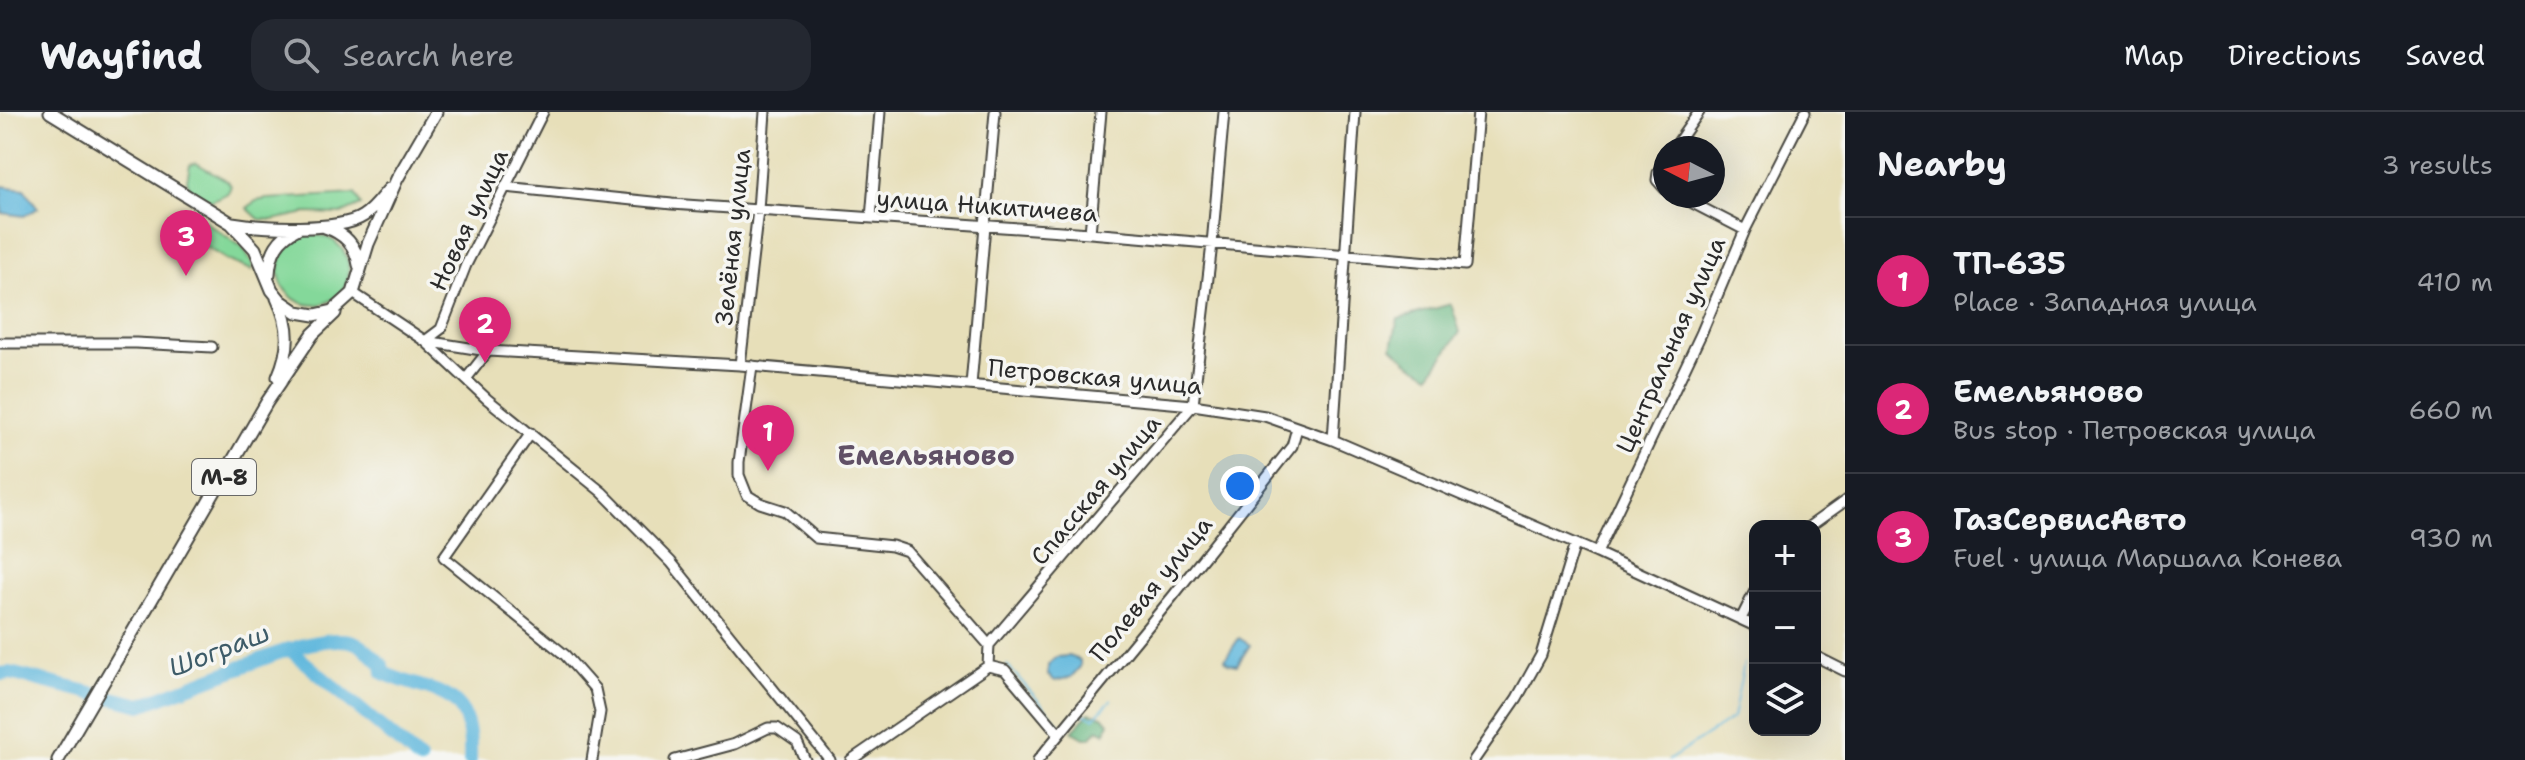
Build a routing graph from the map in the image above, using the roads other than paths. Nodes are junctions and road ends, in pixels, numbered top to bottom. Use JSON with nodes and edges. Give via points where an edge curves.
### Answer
{"nodes":[{"id":1,"x":50,"y":112,"type":"edge"},
{"id":2,"x":436,"y":112,"type":"edge"},
{"id":3,"x":543,"y":112,"type":"edge"},
{"id":4,"x":765,"y":112,"type":"edge"},
{"id":5,"x":880,"y":112,"type":"edge"},
{"id":6,"x":995,"y":112,"type":"edge"},
{"id":7,"x":1101,"y":112,"type":"edge"},
{"id":8,"x":1224,"y":112,"type":"edge"},
{"id":9,"x":1355,"y":112,"type":"edge"},
{"id":10,"x":1478,"y":112,"type":"edge"},
{"id":11,"x":1699,"y":112,"type":"edge"},
{"id":12,"x":1805,"y":112,"type":"edge"},
{"id":13,"x":1682,"y":136,"type":"edge"},
{"id":14,"x":397,"y":179,"type":"junction"},
{"id":15,"x":505,"y":187,"type":"junction"},
{"id":16,"x":1702,"y":208,"type":"edge"},
{"id":17,"x":758,"y":210,"type":"junction"},
{"id":18,"x":871,"y":218,"type":"junction"},
{"id":19,"x":231,"y":223,"type":"junction"},
{"id":20,"x":986,"y":225,"type":"junction"},
{"id":21,"x":306,"y":226,"type":"junction"},
{"id":22,"x":321,"y":226,"type":"junction"},
{"id":23,"x":1745,"y":230,"type":"junction"},
{"id":24,"x":1090,"y":233,"type":"junction"},
{"id":25,"x":1212,"y":244,"type":"junction"},
{"id":26,"x":1344,"y":254,"type":"junction"},
{"id":27,"x":269,"y":278,"type":"junction"},
{"id":28,"x":352,"y":293,"type":"junction"},
{"id":29,"x":275,"y":294,"type":"junction"},
{"id":30,"x":425,"y":341,"type":"junction"},
{"id":31,"x":0,"y":343,"type":"edge"},
{"id":32,"x":212,"y":347,"type":"dead end"},
{"id":33,"x":488,"y":351,"type":"junction"},
{"id":34,"x":740,"y":365,"type":"junction"},
{"id":35,"x":752,"y":366,"type":"junction"},
{"id":36,"x":466,"y":379,"type":"junction"},
{"id":37,"x":971,"y":385,"type":"junction"},
{"id":38,"x":267,"y":402,"type":"junction"},
{"id":39,"x":1193,"y":405,"type":"junction"},
{"id":40,"x":1297,"y":428,"type":"junction"},
{"id":41,"x":531,"y":433,"type":"junction"},
{"id":42,"x":1333,"y":440,"type":"junction"},
{"id":43,"x":1845,"y":501,"type":"edge"},
{"id":44,"x":1818,"y":520,"type":"edge"},
{"id":45,"x":1575,"y":544,"type":"junction"},
{"id":46,"x":1597,"y":553,"type":"junction"},
{"id":47,"x":1754,"y":592,"type":"edge"},
{"id":48,"x":1741,"y":619,"type":"junction"},
{"id":49,"x":1749,"y":623,"type":"edge"},
{"id":50,"x":989,"y":645,"type":"junction"},
{"id":51,"x":1821,"y":659,"type":"edge"},
{"id":52,"x":988,"y":666,"type":"junction"},
{"id":53,"x":1845,"y":671,"type":"edge"},
{"id":54,"x":1059,"y":734,"type":"junction"},
{"id":55,"x":58,"y":760,"type":"edge"},
{"id":56,"x":592,"y":760,"type":"edge"},
{"id":57,"x":675,"y":760,"type":"edge"},
{"id":58,"x":805,"y":760,"type":"edge"},
{"id":59,"x":830,"y":760,"type":"edge"},
{"id":60,"x":851,"y":760,"type":"edge"},
{"id":61,"x":1038,"y":760,"type":"edge"},
{"id":62,"x":1474,"y":760,"type":"edge"}],
"edges":[{"from":1,"to":19,"type":"main road"},
{"from":2,"to":14,"type":"main road"},
{"from":3,"to":15,"type":"street","name":"Новая улица"},
{"from":4,"to":17,"type":"street","name":"Зелёная улица"},
{"from":5,"to":18,"type":"street"},
{"from":6,"to":20,"type":"street"},
{"from":7,"to":24,"type":"street"},
{"from":8,"to":25,"type":"street","name":"Спасская улица"},
{"from":9,"to":26,"type":"street"},
{"from":10,"to":26,"type":"street","name":"улица Никитичева","via":[[1465,265]]},
{"from":11,"to":13,"type":"street"},
{"from":12,"to":23,"type":"street","name":"Центральная улица"},
{"from":14,"to":22,"type":"main road","via":[[361,218]]},
{"from":14,"to":28,"type":"main road"},
{"from":15,"to":17,"type":"street","name":"улица Никитичева"},
{"from":15,"to":30,"type":"street","name":"Новая улица","via":[[441,329]]},
{"from":16,"to":23,"type":"street"},
{"from":17,"to":18,"type":"street","name":"улица Никитичева"},
{"from":17,"to":34,"type":"street","name":"Зелёная улица"},
{"from":18,"to":20,"type":"street","name":"улица Никитичева"},
{"from":19,"to":21,"type":"main road","via":[[269,229]]},
{"from":19,"to":27,"type":"main road","via":[[255,249]]},
{"from":20,"to":24,"type":"street","name":"улица Никитичева"},
{"from":20,"to":37,"type":"street"},
{"from":21,"to":22,"type":"main road"},
{"from":21,"to":27,"type":"main road","via":[[275,246]]},
{"from":22,"to":28,"type":"main road","via":[[340,232],[351,243],[358,259]]},
{"from":23,"to":46,"type":"street","name":"Центральная улица"},
{"from":24,"to":25,"type":"street","name":"улица Никитичева"},
{"from":25,"to":26,"type":"street","name":"улица Никитичева"},
{"from":25,"to":39,"type":"street","name":"Спасская улица"},
{"from":26,"to":42,"type":"street"},
{"from":27,"to":29,"type":"main road","number":"М-8"},
{"from":28,"to":29,"type":"main road","via":[[327,313],[309,314],[292,309]]},
{"from":28,"to":30,"type":"street","name":"Петровская улица"},
{"from":28,"to":38,"type":"main road","number":"М-8","via":[[313,334]]},
{"from":29,"to":38,"type":"main road","number":"М-8","via":[[289,341]]},
{"from":30,"to":33,"type":"street","name":"Петровская улица"},
{"from":30,"to":36,"type":"street"},
{"from":31,"to":32,"type":"street"},
{"from":33,"to":34,"type":"street","name":"Петровская улица"},
{"from":33,"to":36,"type":"street"},
{"from":34,"to":35,"type":"street","name":"Петровская улица"},
{"from":35,"to":37,"type":"street","name":"Петровская улица"},
{"from":35,"to":50,"type":"street","via":[[739,462],[747,495],[785,511],[816,538],[907,551]]},
{"from":36,"to":41,"type":"street"},
{"from":37,"to":39,"type":"street","name":"Петровская улица"},
{"from":38,"to":55,"type":"main road","number":"М-8"},
{"from":39,"to":40,"type":"street","name":"Петровская улица","via":[[1265,416]]},
{"from":39,"to":50,"type":"street","name":"Спасская улица"},
{"from":40,"to":42,"type":"street","name":"Петровская улица"},
{"from":40,"to":54,"type":"street","name":"Полевая улица","via":[[1292,446]]},
{"from":41,"to":56,"type":"street","via":[[444,557],[565,655],[595,689],[600,712]]},
{"from":41,"to":59,"type":"street","via":[[602,492],[671,562]]},
{"from":42,"to":45,"type":"street","name":"Петровская улица"},
{"from":43,"to":44,"type":"street"},
{"from":45,"to":46,"type":"street","name":"Петровская улица"},
{"from":45,"to":62,"type":"street","via":[[1541,655]]},
{"from":46,"to":48,"type":"street","name":"Петровская улица"},
{"from":47,"to":48,"type":"street"},
{"from":48,"to":49,"type":"street","name":"Петровская улица"},
{"from":50,"to":52,"type":"street"},
{"from":51,"to":53,"type":"street"},
{"from":52,"to":54,"type":"street","via":[[1005,670]]},
{"from":52,"to":60,"type":"street"},
{"from":54,"to":61,"type":"street","name":"Полевая улица"},
{"from":57,"to":58,"type":"street","via":[[777,728],[797,742]]}]}
